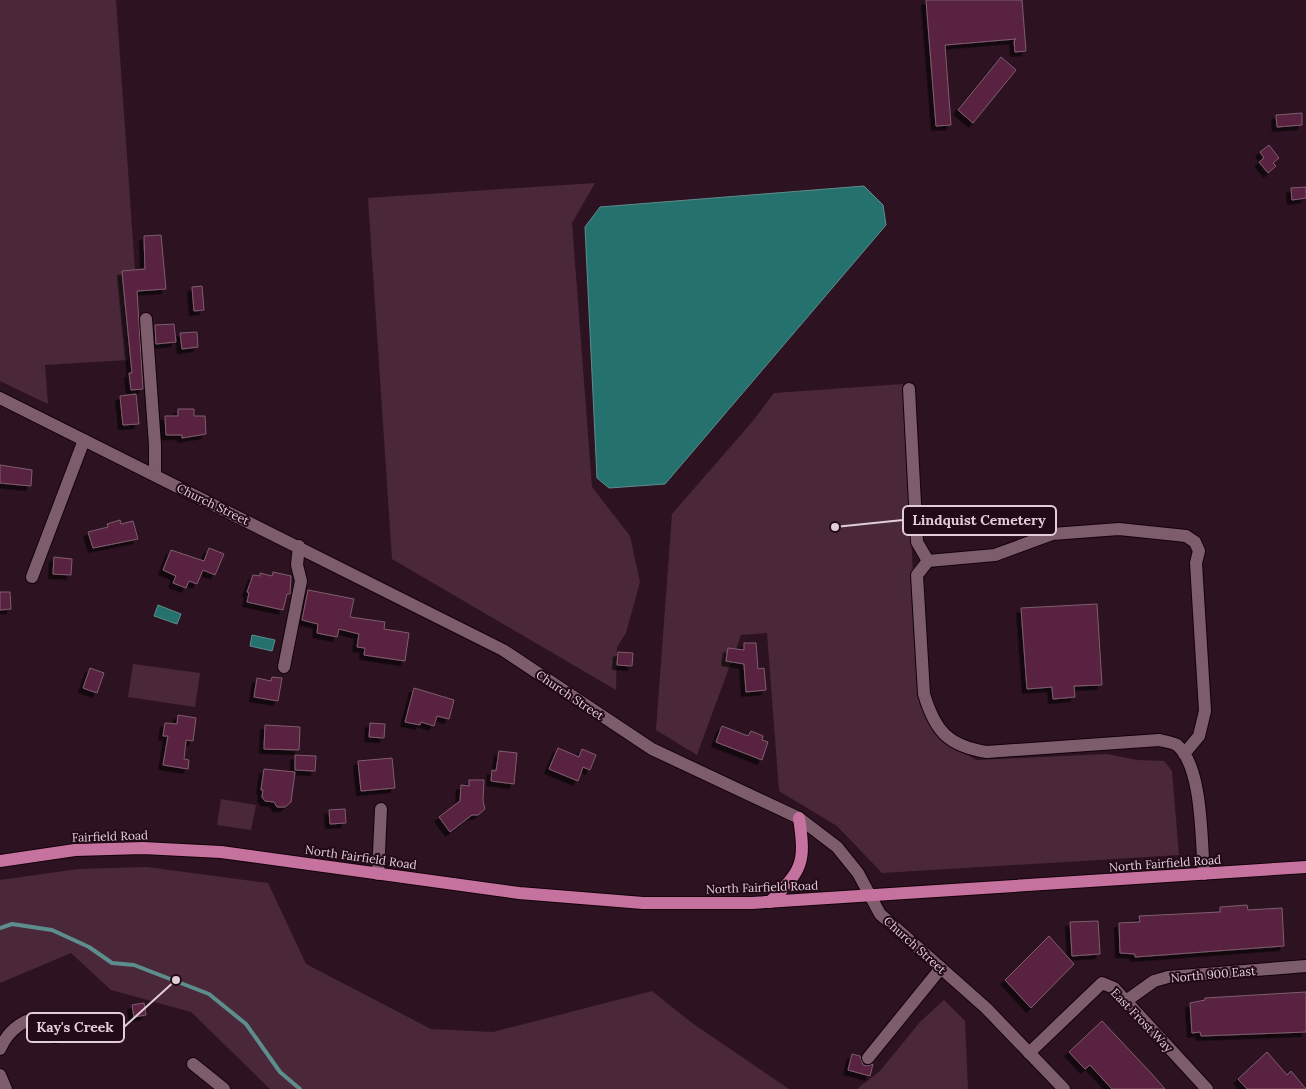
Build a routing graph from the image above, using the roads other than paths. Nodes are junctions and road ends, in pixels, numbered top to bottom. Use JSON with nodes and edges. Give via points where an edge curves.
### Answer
{"nodes":[{"id":1,"x":146,"y":319,"type":"dead end"},
{"id":2,"x":909,"y":389,"type":"dead end"},
{"id":3,"x":2,"y":403,"type":"edge"},
{"id":4,"x":84,"y":440,"type":"junction"},
{"id":5,"x":155,"y":475,"type":"junction"},
{"id":6,"x":299,"y":546,"type":"junction"},
{"id":7,"x":928,"y":561,"type":"junction"},
{"id":8,"x":32,"y":576,"type":"dead end"},
{"id":9,"x":284,"y":667,"type":"dead end"},
{"id":10,"x":1184,"y":754,"type":"junction"},
{"id":11,"x":381,"y":809,"type":"dead end"},
{"id":12,"x":799,"y":818,"type":"junction"},
{"id":13,"x":221,"y":852,"type":"joint"},
{"id":14,"x":0,"y":861,"type":"edge"},
{"id":15,"x":1306,"y":867,"type":"edge"},
{"id":16,"x":378,"y":874,"type":"junction"},
{"id":17,"x":1204,"y":874,"type":"junction"},
{"id":18,"x":869,"y":896,"type":"junction"},
{"id":19,"x":770,"y":902,"type":"junction"},
{"id":20,"x":1306,"y":966,"type":"edge"},
{"id":21,"x":941,"y":968,"type":"junction"},
{"id":22,"x":1126,"y":1001,"type":"junction"},
{"id":23,"x":55,"y":1037,"type":"dead end"},
{"id":24,"x":0,"y":1049,"type":"edge"},
{"id":25,"x":1029,"y":1053,"type":"junction"},
{"id":26,"x":868,"y":1058,"type":"dead end"},
{"id":27,"x":192,"y":1064,"type":"dead end"},
{"id":28,"x":0,"y":1075,"type":"edge"},
{"id":29,"x":6,"y":1089,"type":"edge"},
{"id":30,"x":224,"y":1089,"type":"edge"},
{"id":31,"x":1064,"y":1089,"type":"edge"},
{"id":32,"x":1207,"y":1089,"type":"edge"}],
"edges":[{"from":1,"to":5,"type":"street"},
{"from":2,"to":7,"type":"street","via":[[918,542]]},
{"from":3,"to":4,"type":"street","name":"Church Street"},
{"from":4,"to":5,"type":"street","name":"Church Street"},
{"from":4,"to":8,"type":"street"},
{"from":5,"to":6,"type":"street","name":"Church Street"},
{"from":6,"to":9,"type":"street","via":[[297,565],[301,581]]},
{"from":6,"to":12,"type":"street","name":"Church Street","via":[[503,650],[652,749]]},
{"from":7,"to":10,"type":"street","via":[[917,576],[924,694],[930,713],[948,738],[966,748],[987,752],[1158,740],[1176,744]]},
{"from":7,"to":10,"type":"street","via":[[995,555],[1052,534],[1119,529],[1186,536],[1195,542],[1199,551],[1196,562],[1205,711],[1199,736]]},
{"from":10,"to":17,"type":"street","via":[[1196,780]]},
{"from":11,"to":16,"type":"street"},
{"from":12,"to":18,"type":"street","name":"Church Street","via":[[838,847],[858,873]]},
{"from":12,"to":19,"type":"main road","via":[[803,855],[794,877]]},
{"from":13,"to":14,"type":"main road","name":"Fairfield Road","via":[[143,848],[75,850]]},
{"from":13,"to":16,"type":"main road","name":"North Fairfield Road"},
{"from":15,"to":17,"type":"main road","name":"North Fairfield Road"},
{"from":16,"to":19,"type":"main road","name":"North Fairfield Road","via":[[519,893],[643,903]]},
{"from":17,"to":18,"type":"main road","name":"North Fairfield Road"},
{"from":18,"to":19,"type":"main road","name":"North Fairfield Road"},
{"from":18,"to":21,"type":"street","name":"Church Street","via":[[880,914]]},
{"from":20,"to":22,"type":"street","name":"North 900 East","via":[[1168,977],[1154,981]]},
{"from":21,"to":25,"type":"street","name":"Church Street"},
{"from":21,"to":26,"type":"street"},
{"from":22,"to":25,"type":"street","name":"East Frost Way","via":[[1114,988],[1102,983]]},
{"from":22,"to":32,"type":"street","name":"East Frost Way"},
{"from":23,"to":24,"type":"street","via":[[46,1024],[26,1021],[5,1037]]},
{"from":25,"to":31,"type":"street","name":"Church Street"},
{"from":27,"to":30,"type":"street"},
{"from":28,"to":29,"type":"street"}]}
